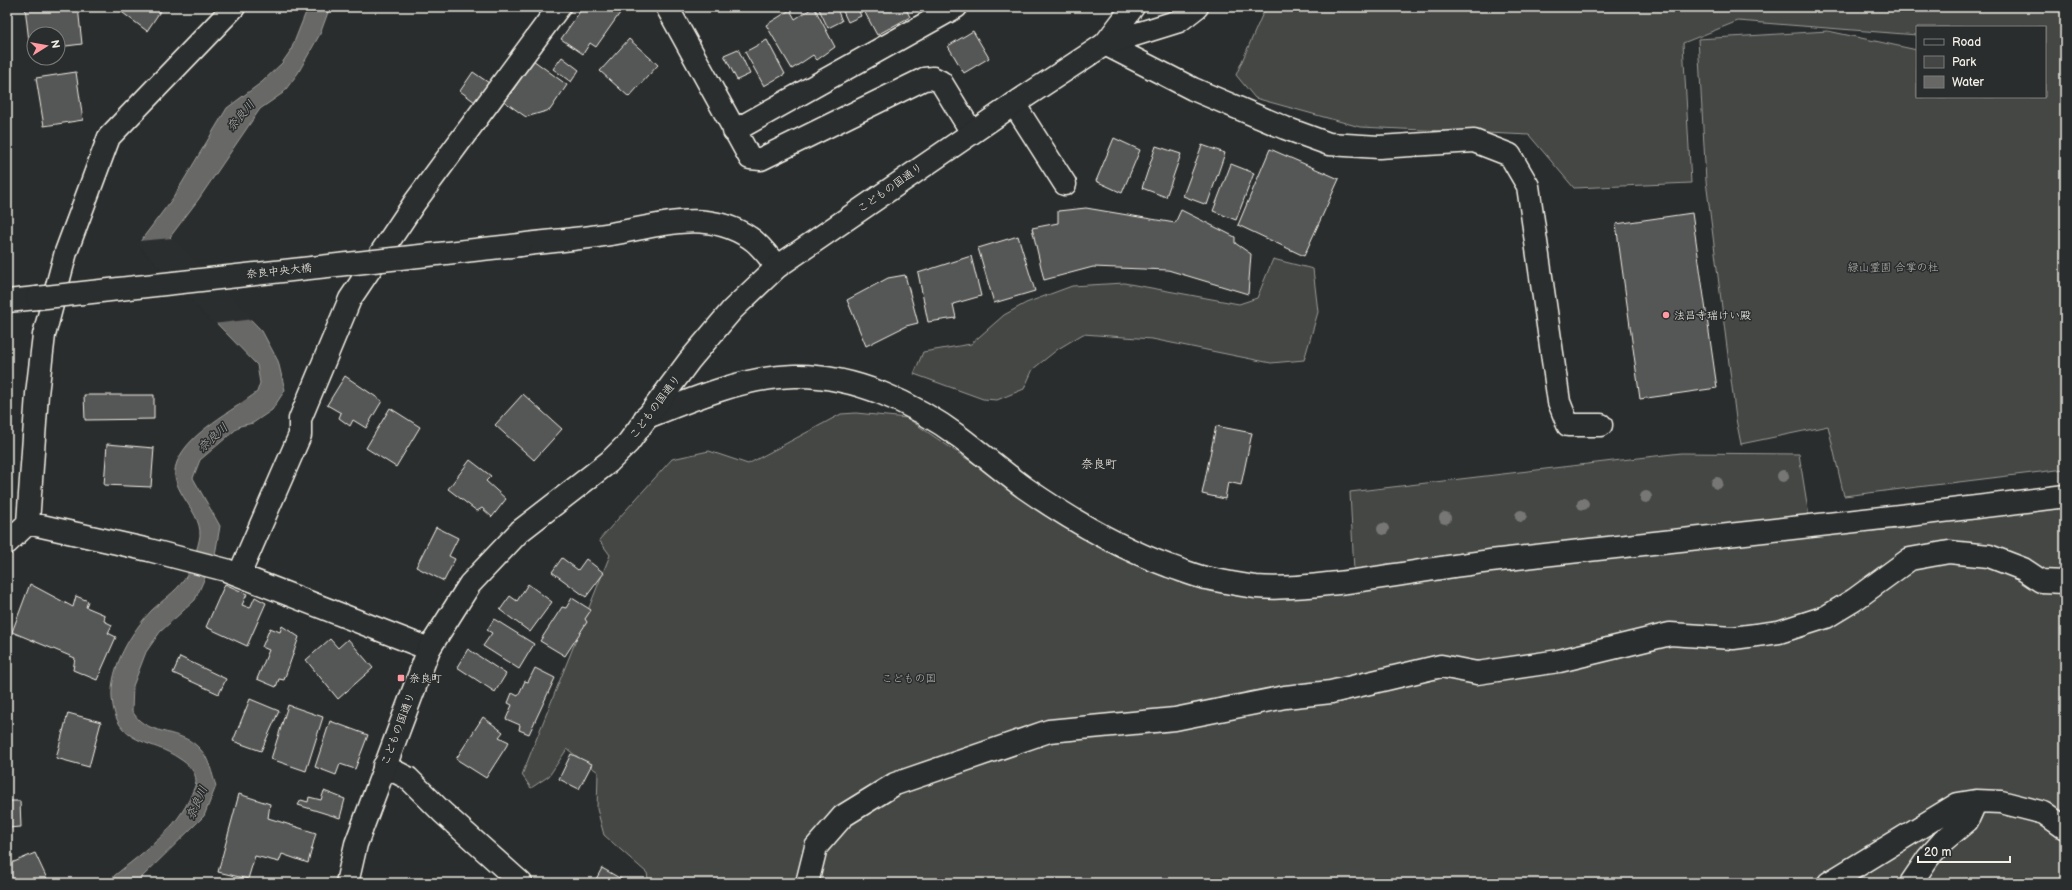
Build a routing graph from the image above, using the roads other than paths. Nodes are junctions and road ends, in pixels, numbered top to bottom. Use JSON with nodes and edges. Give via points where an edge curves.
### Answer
{"nodes":[{"id":1,"x":234,"y":7,"type":"edge"},
{"id":2,"x":559,"y":7,"type":"edge"},
{"id":3,"x":667,"y":7,"type":"edge"},
{"id":4,"x":956,"y":7,"type":"edge"},
{"id":5,"x":1133,"y":7,"type":"edge"},
{"id":6,"x":1197,"y":7,"type":"edge"},
{"id":7,"x":927,"y":14,"type":"edge"},
{"id":8,"x":1105,"y":44,"type":"junction"},
{"id":9,"x":1014,"y":104,"type":"junction"},
{"id":10,"x":734,"y":131,"type":"junction"},
{"id":11,"x":971,"y":131,"type":"junction"},
{"id":12,"x":1065,"y":184,"type":"dead end"},
{"id":13,"x":777,"y":267,"type":"junction"},
{"id":14,"x":7,"y":301,"type":"edge"},
{"id":15,"x":645,"y":418,"type":"junction"},
{"id":16,"x":1601,"y":425,"type":"dead end"},
{"id":17,"x":2065,"y":496,"type":"edge"},
{"id":18,"x":28,"y":523,"type":"junction"},
{"id":19,"x":7,"y":544,"type":"edge"},
{"id":20,"x":232,"y":573,"type":"junction"},
{"id":21,"x":2065,"y":582,"type":"edge"},
{"id":22,"x":429,"y":649,"type":"junction"},
{"id":23,"x":384,"y":766,"type":"junction"},
{"id":24,"x":1976,"y":801,"type":"junction"},
{"id":25,"x":2065,"y":828,"type":"edge"},
{"id":26,"x":347,"y":883,"type":"edge"},
{"id":27,"x":522,"y":883,"type":"edge"},
{"id":28,"x":807,"y":883,"type":"edge"},
{"id":29,"x":1828,"y":883,"type":"edge"},
{"id":30,"x":1911,"y":883,"type":"edge"}],
"edges":[{"from":1,"to":18,"type":"street","via":[[109,138],[66,252],[44,335]]},
{"from":2,"to":20,"type":"street","via":[[415,202],[350,299],[300,419],[300,435]]},
{"from":3,"to":10,"type":"street"},
{"from":4,"to":7,"type":"street"},
{"from":5,"to":8,"type":"street","name":"こどもの国通り"},
{"from":6,"to":8,"type":"street","name":"こどもの国通り","via":[[1180,21]]},
{"from":7,"to":10,"type":"street"},
{"from":8,"to":9,"type":"street","name":"こどもの国通り"},
{"from":8,"to":16,"type":"street","via":[[1193,89],[1329,144],[1379,146],[1474,141],[1510,155],[1528,186],[1559,402],[1568,425]]},
{"from":9,"to":11,"type":"street","name":"こどもの国通り"},
{"from":9,"to":12,"type":"street"},
{"from":10,"to":11,"type":"street","via":[[750,158],[761,159],[924,78],[933,78],[941,82]]},
{"from":11,"to":13,"type":"street","name":"こどもの国通り"},
{"from":13,"to":14,"type":"street","name":"奈良中央大橋","bridge":true,"via":[[750,238],[737,231],[712,222],[681,220],[610,234],[520,245]]},
{"from":13,"to":15,"type":"street","name":"こどもの国通り","via":[[732,310]]},
{"from":15,"to":17,"type":"street","via":[[695,398],[753,382],[795,376],[839,380],[907,404],[957,435],[1023,486],[1108,540],[1150,559],[1201,577],[1258,587],[1305,587],[1398,576],[1480,562],[1950,511]]},
{"from":15,"to":22,"type":"street","name":"こどもの国通り","via":[[628,443],[609,462],[515,536],[470,584]]},
{"from":18,"to":19,"type":"street"},
{"from":18,"to":20,"type":"street"},
{"from":20,"to":22,"type":"street"},
{"from":21,"to":28,"type":"street","via":[[2041,581],[2023,569],[1989,556],[1949,552],[1910,559],[1826,617],[1779,632],[1733,638],[1670,634],[1559,661],[1477,673],[1441,666],[1331,692],[1285,697],[1175,719],[1049,731],[895,784],[842,816],[816,847]]},
{"from":22,"to":23,"type":"street","name":"こどもの国通り"},
{"from":23,"to":26,"type":"street","name":"こどもの国通り","via":[[356,844]]},
{"from":23,"to":27,"type":"street","via":[[408,778],[447,817]]},
{"from":24,"to":25,"type":"street","via":[[2001,802],[2044,813]]},
{"from":24,"to":29,"type":"street","via":[[1958,804]]},
{"from":24,"to":30,"type":"street","via":[[1968,820],[1943,841]]}]}
